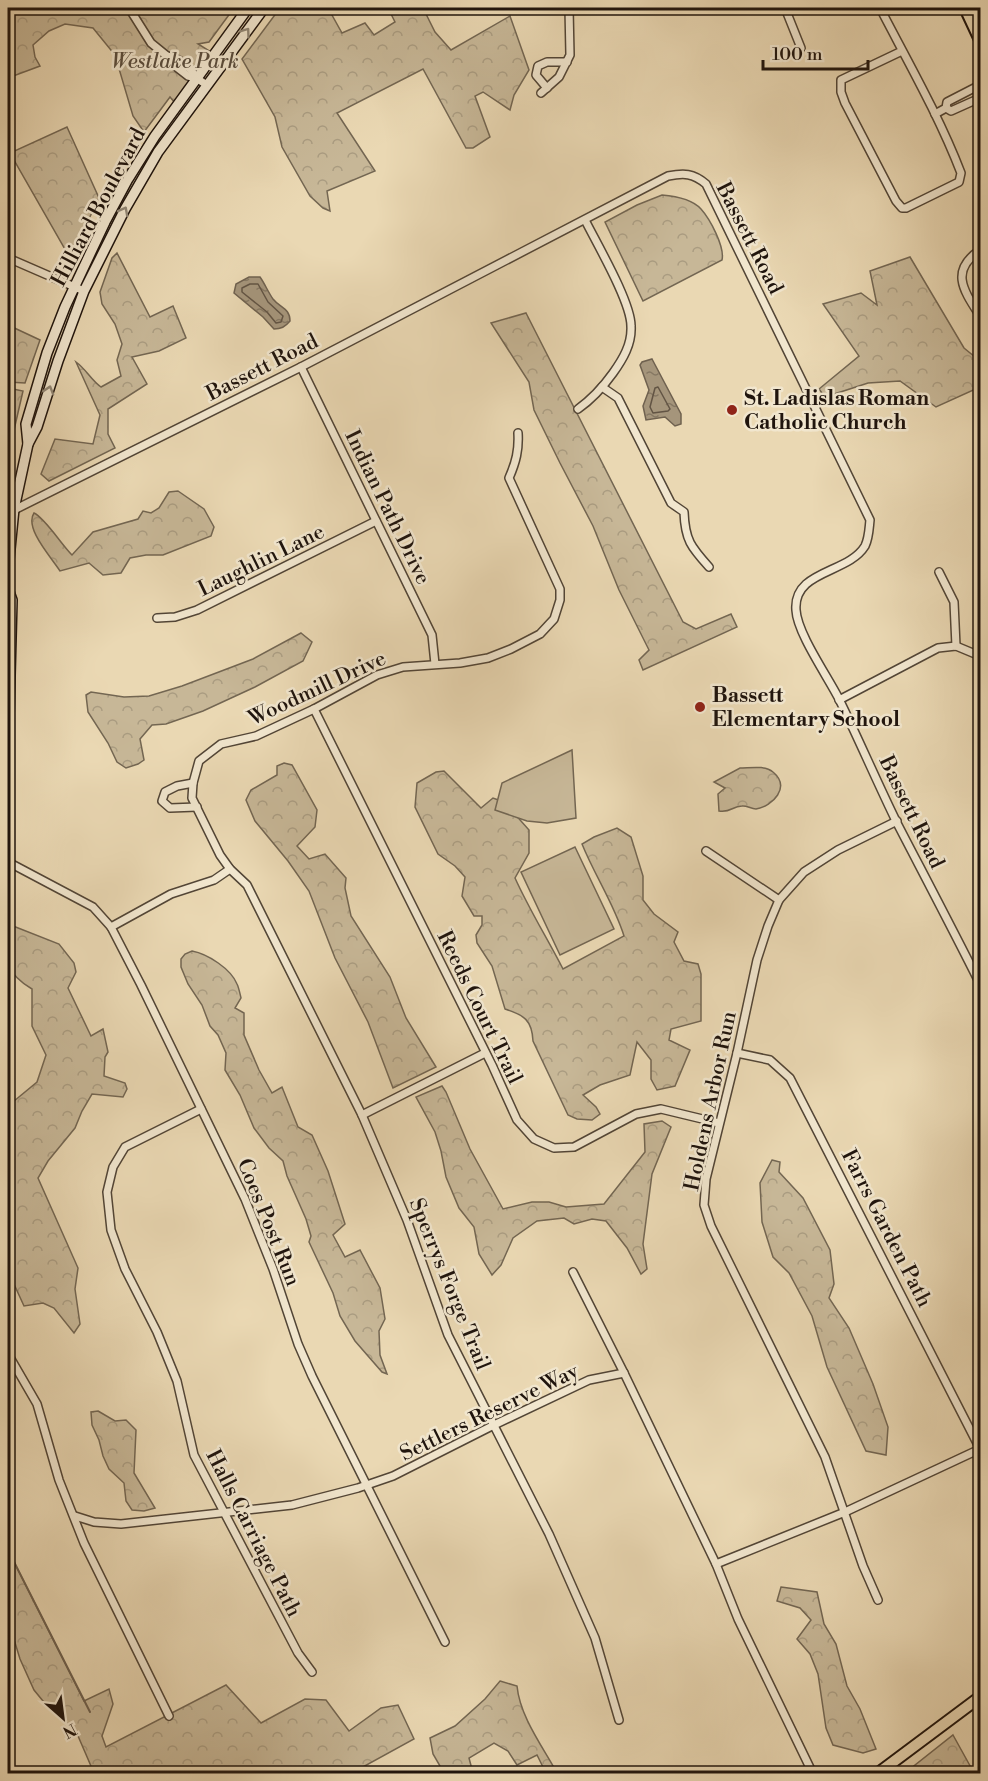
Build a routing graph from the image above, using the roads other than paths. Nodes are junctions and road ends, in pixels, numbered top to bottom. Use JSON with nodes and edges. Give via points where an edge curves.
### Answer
{"nodes":[{"id":1,"x":129,"y":8,"type":"edge"},
{"id":2,"x":248,"y":8,"type":"edge"},
{"id":3,"x":264,"y":8,"type":"edge"},
{"id":4,"x":569,"y":8,"type":"edge"},
{"id":5,"x":785,"y":8,"type":"edge"},
{"id":6,"x":880,"y":8,"type":"edge"},
{"id":7,"x":964,"y":8,"type":"edge"},
{"id":8,"x":978,"y":8,"type":"edge"},
{"id":9,"x":981,"y":13,"type":"edge"},
{"id":10,"x":981,"y":40,"type":"edge"},
{"id":11,"x":801,"y":48,"type":"dead end"},
{"id":12,"x":902,"y":51,"type":"junction"},
{"id":13,"x":567,"y":62,"type":"junction"},
{"id":14,"x":196,"y":78,"type":"junction"},
{"id":15,"x":207,"y":85,"type":"junction"},
{"id":16,"x":981,"y":85,"type":"edge"},
{"id":17,"x":981,"y":98,"type":"edge"},
{"id":18,"x":946,"y":108,"type":"junction"},
{"id":19,"x":935,"y":114,"type":"junction"},
{"id":20,"x":585,"y":220,"type":"junction"},
{"id":21,"x":981,"y":250,"type":"edge"},
{"id":22,"x":8,"y":258,"type":"edge"},
{"id":23,"x":74,"y":286,"type":"junction"},
{"id":24,"x":84,"y":291,"type":"junction"},
{"id":25,"x":981,"y":316,"type":"edge"},
{"id":26,"x":301,"y":367,"type":"junction"},
{"id":27,"x":602,"y":387,"type":"junction"},
{"id":28,"x":578,"y":409,"type":"dead end"},
{"id":29,"x":518,"y":433,"type":"dead end"},
{"id":30,"x":28,"y":444,"type":"junction"},
{"id":31,"x":11,"y":511,"type":"edge"},
{"id":32,"x":376,"y":521,"type":"junction"},
{"id":33,"x":709,"y":567,"type":"dead end"},
{"id":34,"x":8,"y":569,"type":"edge"},
{"id":35,"x":939,"y":572,"type":"dead end"},
{"id":36,"x":8,"y":589,"type":"edge"},
{"id":37,"x":157,"y":618,"type":"dead end"},
{"id":38,"x":956,"y":646,"type":"junction"},
{"id":39,"x":981,"y":656,"type":"edge"},
{"id":40,"x":435,"y":664,"type":"junction"},
{"id":41,"x":839,"y":700,"type":"junction"},
{"id":42,"x":314,"y":710,"type":"junction"},
{"id":43,"x":8,"y":750,"type":"edge"},
{"id":44,"x":193,"y":783,"type":"junction"},
{"id":45,"x":197,"y":807,"type":"junction"},
{"id":46,"x":897,"y":821,"type":"junction"},
{"id":47,"x":706,"y":851,"type":"dead end"},
{"id":48,"x":8,"y":862,"type":"edge"},
{"id":49,"x":230,"y":869,"type":"junction"},
{"id":50,"x":779,"y":900,"type":"junction"},
{"id":51,"x":111,"y":927,"type":"junction"},
{"id":52,"x":981,"y":984,"type":"edge"},
{"id":53,"x":485,"y":1053,"type":"junction"},
{"id":54,"x":737,"y":1053,"type":"junction"},
{"id":55,"x":201,"y":1109,"type":"junction"},
{"id":56,"x":362,"y":1115,"type":"junction"},
{"id":57,"x":719,"y":1123,"type":"junction"},
{"id":58,"x":573,"y":1272,"type":"dead end"},
{"id":59,"x":8,"y":1354,"type":"edge"},
{"id":60,"x":624,"y":1373,"type":"junction"},
{"id":61,"x":494,"y":1425,"type":"junction"},
{"id":62,"x":981,"y":1449,"type":"edge"},
{"id":63,"x":367,"y":1485,"type":"junction"},
{"id":64,"x":845,"y":1512,"type":"junction"},
{"id":65,"x":225,"y":1513,"type":"junction"},
{"id":66,"x":75,"y":1516,"type":"junction"},
{"id":67,"x":716,"y":1564,"type":"junction"},
{"id":68,"x":878,"y":1600,"type":"dead end"},
{"id":69,"x":446,"y":1642,"type":"dead end"},
{"id":70,"x":312,"y":1672,"type":"dead end"},
{"id":71,"x":981,"y":1697,"type":"edge"},
{"id":72,"x":169,"y":1716,"type":"dead end"},
{"id":73,"x":619,"y":1720,"type":"dead end"},
{"id":74,"x":813,"y":1773,"type":"edge"},
{"id":75,"x":878,"y":1773,"type":"edge"}],
"edges":[{"from":1,"to":14,"type":"street","via":[[152,43],[192,69]]},
{"from":2,"to":14,"type":"main road","name":"Hilliard Boulevard"},
{"from":15,"to":3,"type":"main road","name":"Hilliard Boulevard","one_way":true},
{"from":4,"to":13,"type":"street"},
{"from":5,"to":11,"type":"street"},
{"from":6,"to":12,"type":"street"},
{"from":7,"to":10,"type":"main road"},
{"from":8,"to":9,"type":"main road"},
{"from":12,"to":19,"type":"street"},
{"from":12,"to":19,"type":"street","via":[[841,80],[840,88],[902,208],[961,179]]},
{"from":13,"to":13,"type":"street","via":[[559,77],[544,90],[537,75],[538,66],[554,60]]},
{"from":14,"to":15,"type":"street"},
{"from":14,"to":23,"type":"main road","name":"Hilliard Boulevard","via":[[128,179]]},
{"from":24,"to":15,"type":"main road","name":"Hilliard Boulevard","one_way":true,"via":[[158,152]]},
{"from":16,"to":18,"type":"street","via":[[947,102]]},
{"from":17,"to":18,"type":"street","via":[[951,111]]},
{"from":18,"to":19,"type":"street"},
{"from":20,"to":26,"type":"street","name":"Bassett Road"},
{"from":20,"to":27,"type":"street","via":[[632,324],[626,352]]},
{"from":20,"to":41,"type":"street","name":"Bassett Road","via":[[668,176],[684,173],[706,184],[870,520],[864,548],[797,593],[795,611],[803,632]]},
{"from":21,"to":25,"type":"street","via":[[970,257],[961,279]]},
{"from":22,"to":23,"type":"street"},
{"from":23,"to":24,"type":"street"},
{"from":23,"to":30,"type":"main road","name":"Hilliard Boulevard","via":[[35,392],[26,424]]},
{"from":30,"to":24,"type":"main road","name":"Hilliard Boulevard","one_way":true,"via":[[38,427]]},
{"from":26,"to":31,"type":"street","name":"Bassett Road"},
{"from":26,"to":32,"type":"street","name":"Indian Path Drive"},
{"from":27,"to":28,"type":"street"},
{"from":27,"to":33,"type":"street","via":[[618,399],[671,503],[684,512],[684,528],[691,548]]},
{"from":29,"to":40,"type":"street","name":"Woodmill Drive","via":[[517,461],[509,478],[560,589],[554,619],[540,634],[488,658]]},
{"from":30,"to":31,"type":"main road","name":"Hilliard Boulevard"},
{"from":31,"to":34,"type":"main road","name":"Hilliard Boulevard"},
{"from":32,"to":37,"type":"street","name":"Laughlin Lane","via":[[196,610]]},
{"from":32,"to":40,"type":"street","name":"Indian Path Drive","via":[[432,634]]},
{"from":35,"to":38,"type":"street","via":[[954,602]]},
{"from":36,"to":43,"type":"main road","via":[[12,600]]},
{"from":38,"to":39,"type":"street"},
{"from":38,"to":41,"type":"street","via":[[938,648]]},
{"from":40,"to":42,"type":"street","name":"Woodmill Drive","via":[[403,666],[377,675]]},
{"from":41,"to":46,"type":"street","name":"Bassett Road"},
{"from":42,"to":44,"type":"street","name":"Woodmill Drive","via":[[256,736],[221,744],[199,761]]},
{"from":42,"to":53,"type":"street","name":"Reeds Court Trail"},
{"from":44,"to":45,"type":"street","name":"Sperrys Forge Trail","via":[[192,798]]},
{"from":44,"to":45,"type":"street","via":[[165,792],[162,801],[170,808]]},
{"from":45,"to":49,"type":"street","name":"Sperrys Forge Trail"},
{"from":46,"to":50,"type":"street","name":"Holdens Arbor Run","via":[[837,850],[804,872]]},
{"from":46,"to":52,"type":"street","name":"Bassett Road"},
{"from":47,"to":50,"type":"street"},
{"from":48,"to":51,"type":"street","name":"Coes Post Run","via":[[93,907]]},
{"from":49,"to":51,"type":"street","via":[[214,880],[171,894]]},
{"from":49,"to":56,"type":"street","name":"Sperrys Forge Trail","via":[[247,885]]},
{"from":50,"to":54,"type":"street","name":"Holdens Arbor Run","via":[[757,960]]},
{"from":51,"to":55,"type":"street","name":"Coes Post Run"},
{"from":53,"to":56,"type":"street"},
{"from":53,"to":57,"type":"street","name":"Reeds Court Trail","via":[[518,1120],[534,1139],[554,1148],[574,1147],[636,1114],[661,1109]]},
{"from":54,"to":57,"type":"street","name":"Holdens Arbor Run"},
{"from":54,"to":62,"type":"street","name":"Farrs Garden Path","via":[[770,1059],[790,1077]]},
{"from":55,"to":63,"type":"street","name":"Coes Post Run","via":[[245,1199],[307,1366]]},
{"from":55,"to":65,"type":"street","name":"Halls Carriage Path","via":[[124,1147],[113,1167],[107,1192],[111,1230],[124,1269],[177,1381],[194,1455]]},
{"from":56,"to":61,"type":"street","name":"Sperrys Forge Trail","via":[[407,1220],[448,1335]]},
{"from":57,"to":64,"type":"street","name":"Holdens Arbor Run","via":[[704,1205],[825,1457]]},
{"from":58,"to":60,"type":"street"},
{"from":59,"to":66,"type":"street","via":[[37,1404],[59,1480]]},
{"from":60,"to":61,"type":"street","name":"Settlers Reserve Way","via":[[589,1380]]},
{"from":60,"to":67,"type":"street"},
{"from":61,"to":63,"type":"street","name":"Settlers Reserve Way","via":[[428,1460]]},
{"from":61,"to":73,"type":"street","name":"Sperrys Forge Trail","via":[[595,1638]]},
{"from":62,"to":64,"type":"street","name":"Farrs Garden Path"},
{"from":63,"to":65,"type":"street","name":"Settlers Reserve Way","via":[[292,1506]]},
{"from":63,"to":69,"type":"street","name":"Coes Post Run"},
{"from":64,"to":67,"type":"street","name":"Farrs Garden Path"},
{"from":64,"to":68,"type":"street","name":"Holdens Arbor Run"},
{"from":65,"to":66,"type":"street","name":"Settlers Reserve Way","via":[[121,1524]]},
{"from":65,"to":70,"type":"street","name":"Halls Carriage Path","via":[[298,1653]]},
{"from":66,"to":72,"type":"street","via":[[84,1543]]},
{"from":67,"to":74,"type":"street","via":[[738,1619]]},
{"from":71,"to":75,"type":"main road"}]}
